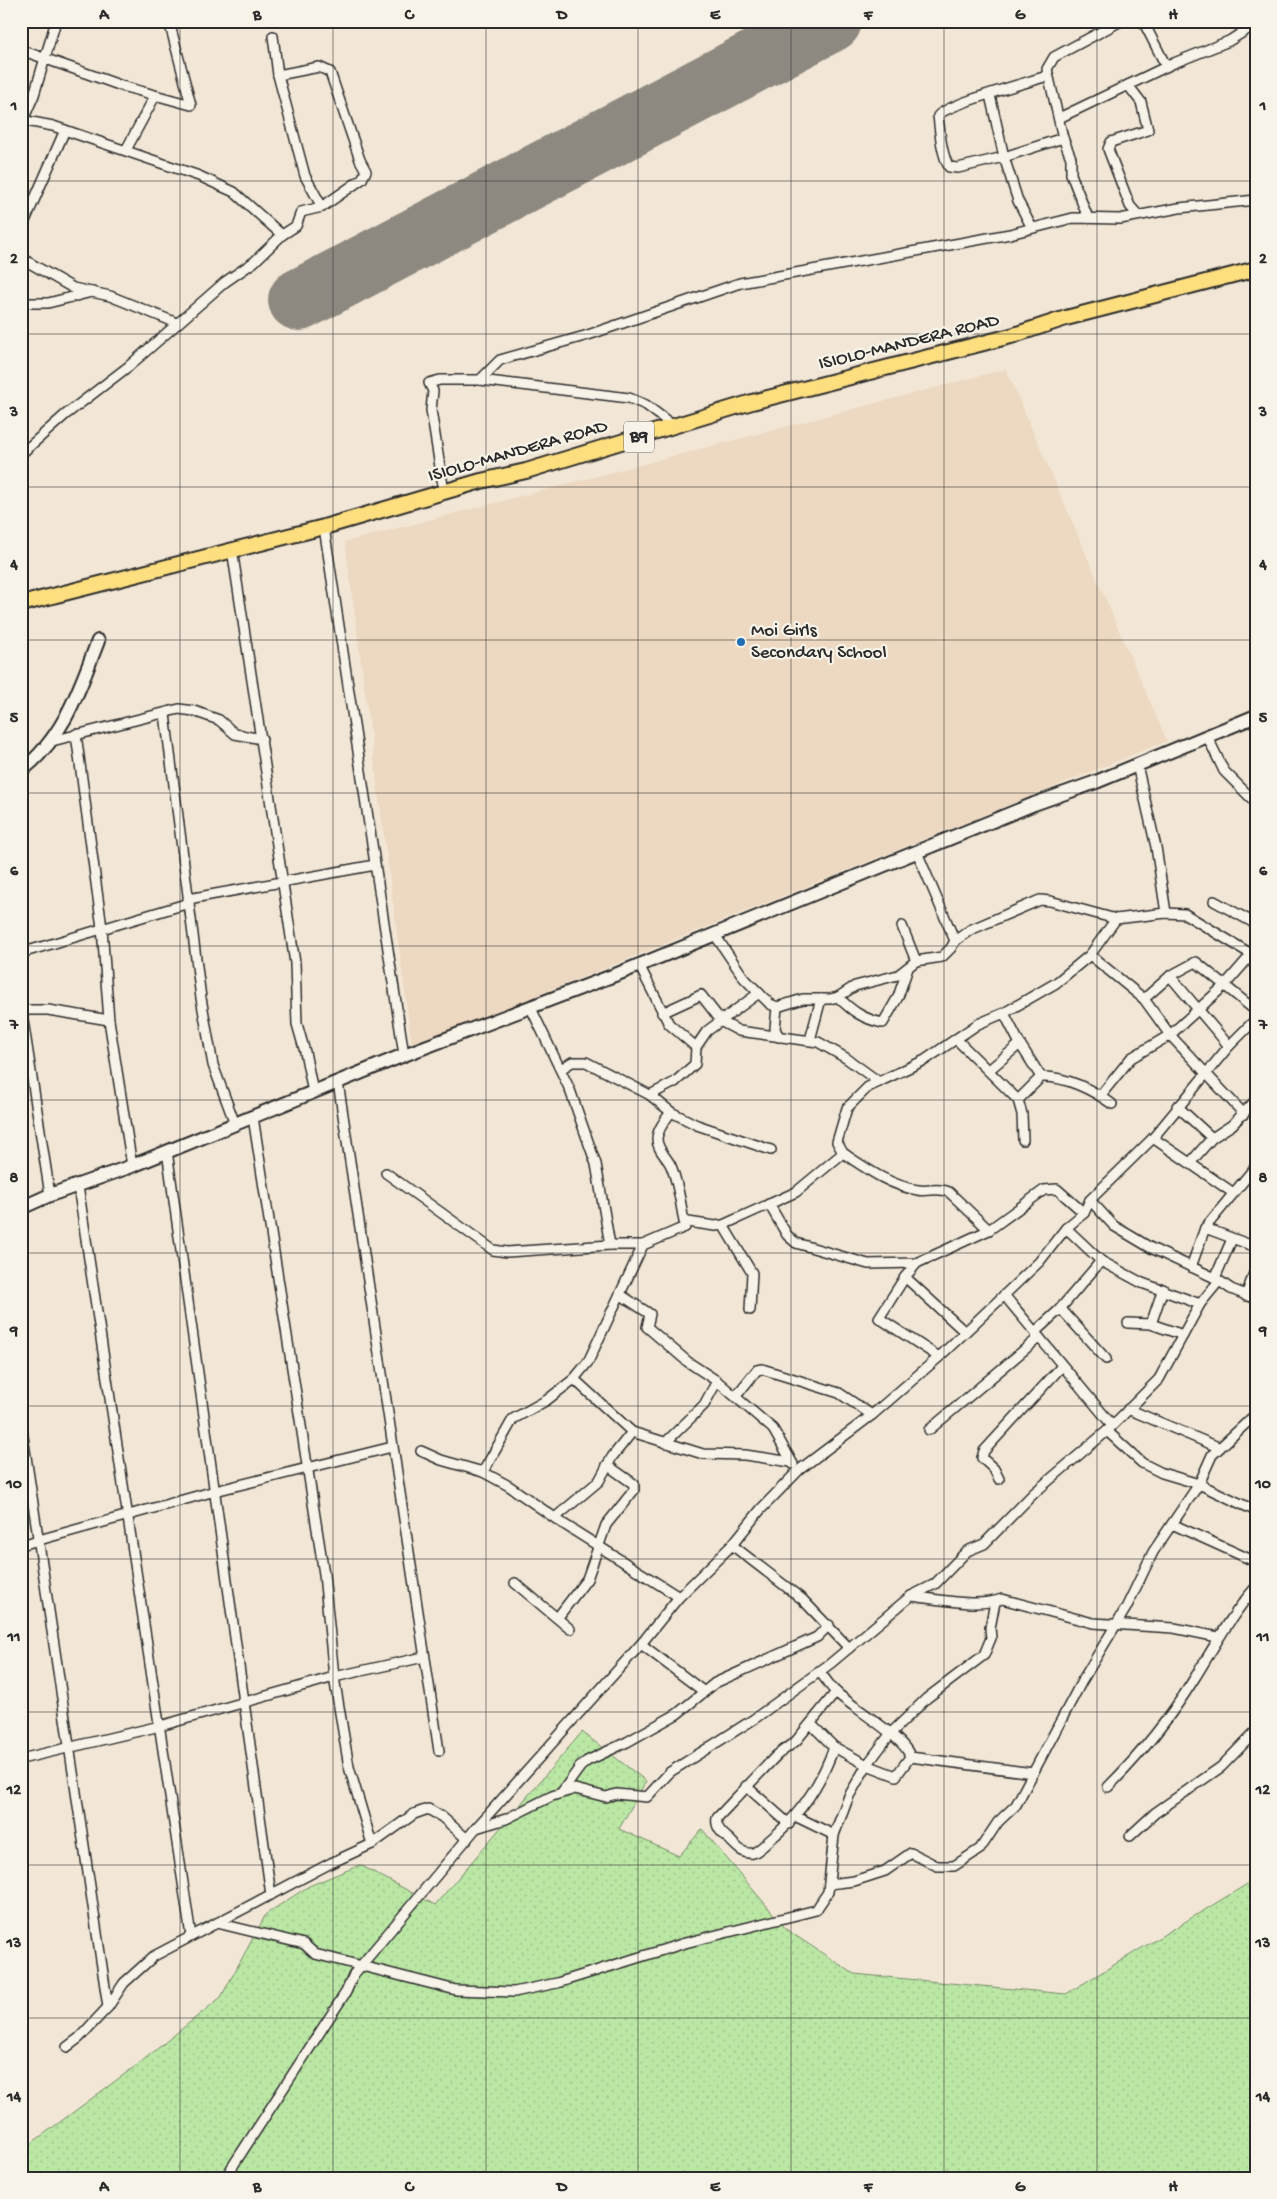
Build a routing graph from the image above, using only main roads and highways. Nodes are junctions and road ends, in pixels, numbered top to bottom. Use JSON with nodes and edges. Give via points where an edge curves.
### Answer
{"nodes":[{"id":1,"x":1256,"y":269,"type":"edge"},
{"id":2,"x":21,"y":604,"type":"edge"},
{"id":3,"x":98,"y":641,"type":"dead end"},
{"id":4,"x":1256,"y":716,"type":"edge"},
{"id":5,"x":21,"y":771,"type":"edge"},
{"id":6,"x":21,"y":1208,"type":"edge"}],
"edges":[{"from":1,"to":2,"type":"highway","name":"ISIOLO-MANDERA ROAD","number":"B9","via":[[752,402],[324,527]]},
{"from":3,"to":5,"type":"main road","via":[[70,714],[38,759]]},
{"from":4,"to":6,"type":"main road","via":[[715,935]]}]}
